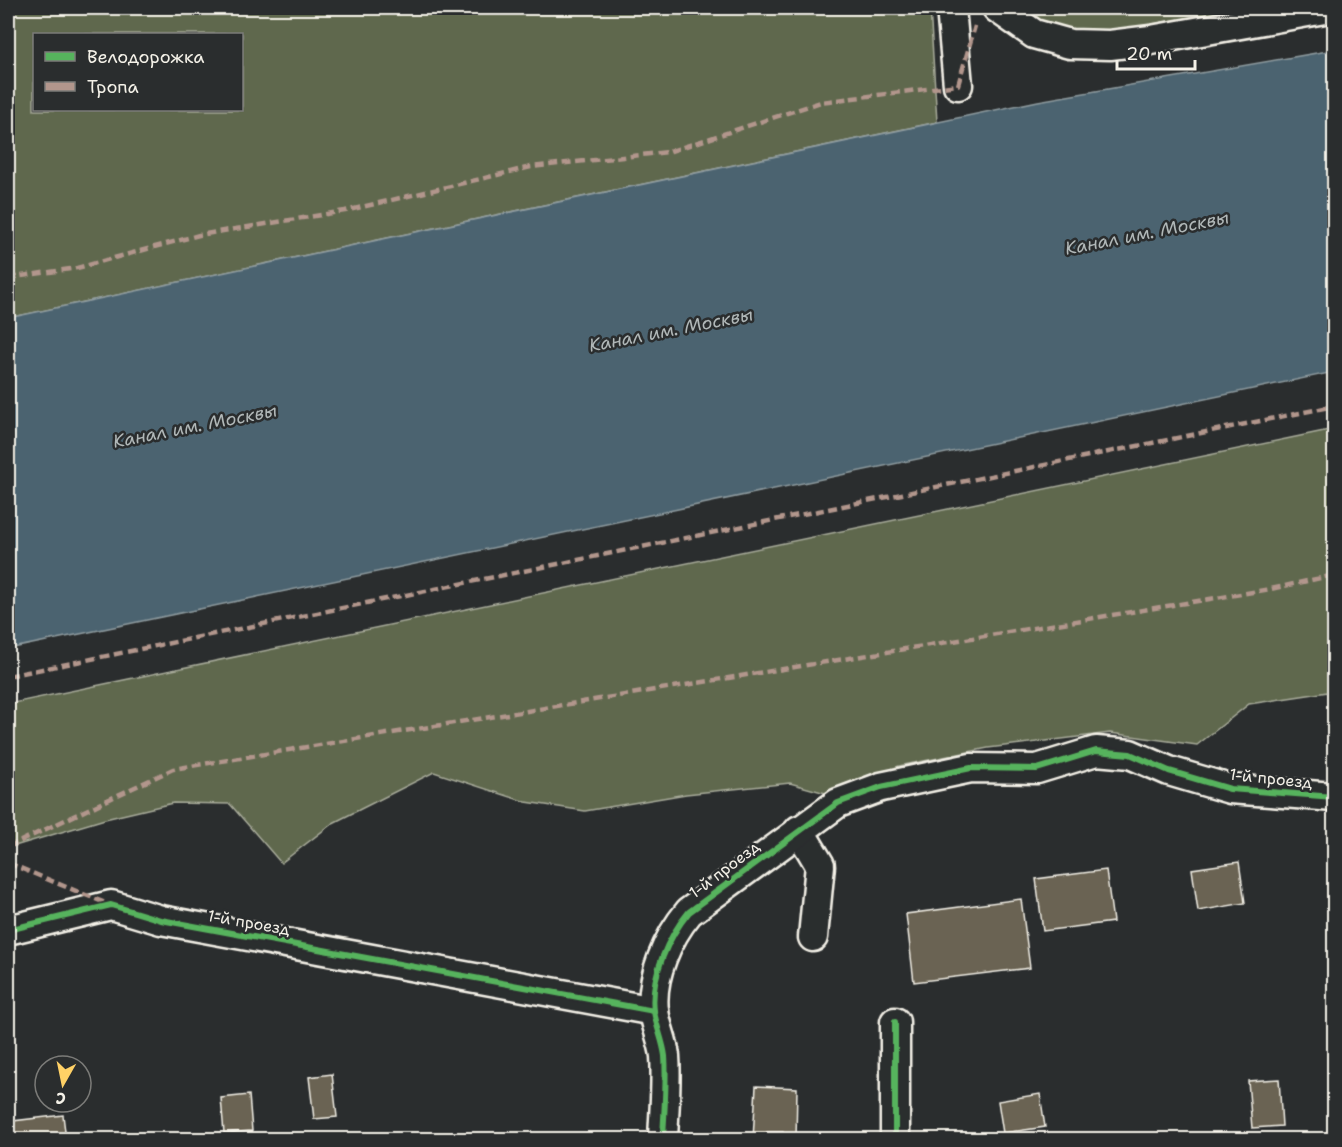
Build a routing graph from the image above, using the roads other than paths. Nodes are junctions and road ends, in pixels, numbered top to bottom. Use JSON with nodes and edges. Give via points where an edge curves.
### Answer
{"nodes":[{"id":1,"x":951,"y":8,"type":"edge"},
{"id":2,"x":997,"y":8,"type":"edge"},
{"id":3,"x":1330,"y":8,"type":"edge"},
{"id":4,"x":958,"y":85,"type":"dead end"},
{"id":5,"x":1335,"y":797,"type":"edge"},
{"id":6,"x":799,"y":830,"type":"junction"},
{"id":7,"x":8,"y":930,"type":"edge"},
{"id":8,"x":813,"y":937,"type":"dead end"},
{"id":9,"x":654,"y":1011,"type":"junction"},
{"id":10,"x":895,"y":1022,"type":"dead end"},
{"id":11,"x":663,"y":1140,"type":"edge"},
{"id":12,"x":895,"y":1140,"type":"edge"}],
"edges":[{"from":1,"to":4,"type":"street"},
{"from":2,"to":3,"type":"street","via":[[1034,34],[1070,45],[1151,40]]},
{"from":5,"to":6,"type":"street","name":"1-й проезд","via":[[1230,789],[1169,771],[1130,754],[1096,751],[1037,769],[971,768],[881,787],[838,803]]},
{"from":6,"to":8,"type":"street","via":[[820,865]]},
{"from":6,"to":9,"type":"street","name":"1-й проезд","via":[[684,918],[669,943],[656,980]]},
{"from":7,"to":9,"type":"street","name":"1-й проезд","via":[[111,905],[161,920]]},
{"from":9,"to":11,"type":"street","via":[[665,1056]]},
{"from":10,"to":12,"type":"street"}]}
